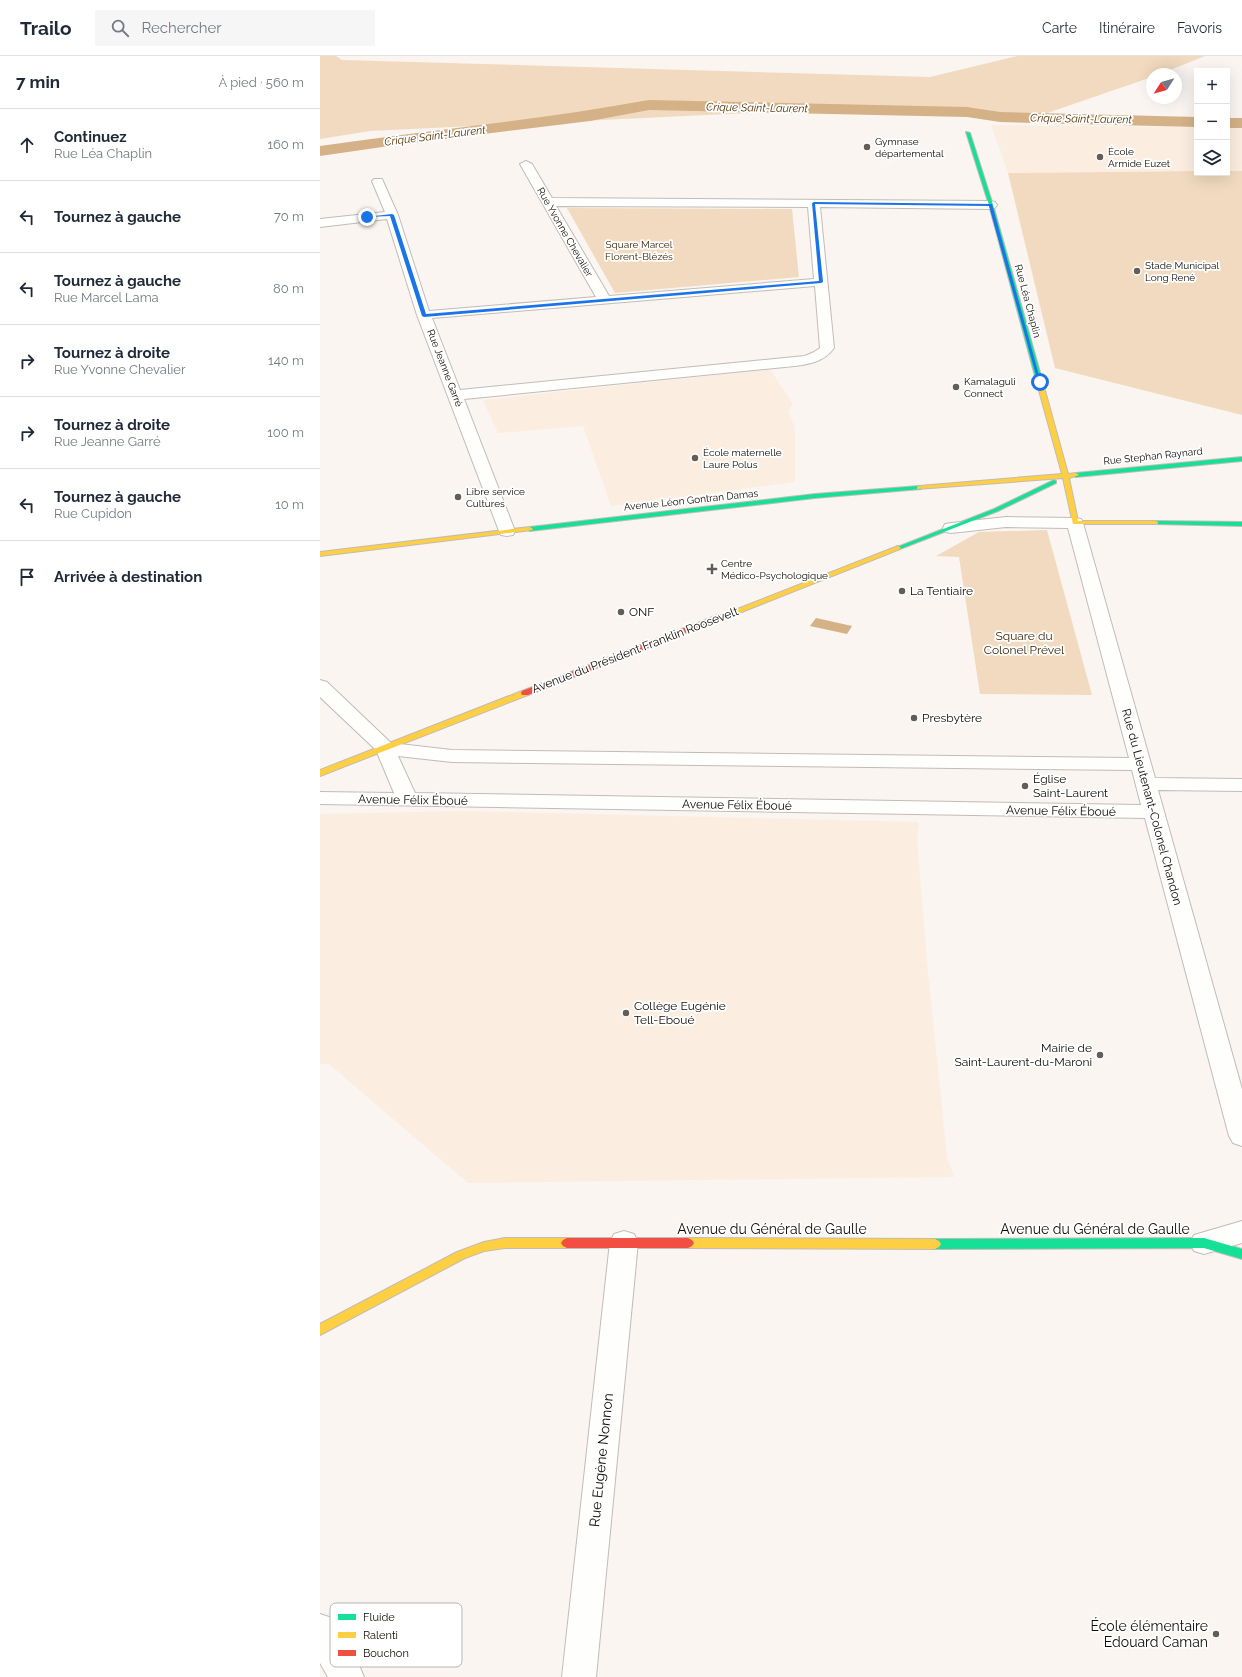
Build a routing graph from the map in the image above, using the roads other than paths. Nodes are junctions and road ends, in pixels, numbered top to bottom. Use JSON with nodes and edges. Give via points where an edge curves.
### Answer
{"nodes":[{"id":1,"x":968,"y":133,"type":"dead end"},
{"id":2,"x":526,"y":164,"type":"dead end"},
{"id":3,"x":378,"y":181,"type":"dead end"},
{"id":4,"x":548,"y":202,"type":"junction"},
{"id":5,"x":814,"y":203,"type":"junction"},
{"id":6,"x":991,"y":205,"type":"junction"},
{"id":7,"x":392,"y":215,"type":"junction"},
{"id":8,"x":320,"y":223,"type":"edge"},
{"id":9,"x":821,"y":282,"type":"junction"},
{"id":10,"x":604,"y":300,"type":"junction"},
{"id":11,"x":424,"y":316,"type":"junction"},
{"id":12,"x":455,"y":395,"type":"junction"},
{"id":13,"x":1242,"y":459,"type":"edge"},
{"id":14,"x":1066,"y":476,"type":"junction"},
{"id":15,"x":1075,"y":523,"type":"junction"},
{"id":16,"x":1242,"y":524,"type":"edge"},
{"id":17,"x":951,"y":528,"type":"junction"},
{"id":18,"x":507,"y":531,"type":"junction"},
{"id":19,"x":320,"y":554,"type":"edge"},
{"id":20,"x":320,"y":686,"type":"edge"},
{"id":21,"x":384,"y":748,"type":"junction"},
{"id":22,"x":320,"y":773,"type":"edge"},
{"id":23,"x":1143,"y":774,"type":"junction"},
{"id":24,"x":1242,"y":785,"type":"edge"},
{"id":25,"x":320,"y":798,"type":"edge"},
{"id":26,"x":407,"y":799,"type":"junction"},
{"id":27,"x":1154,"y":812,"type":"junction"},
{"id":28,"x":1242,"y":1136,"type":"edge"},
{"id":29,"x":1242,"y":1232,"type":"edge"},
{"id":30,"x":624,"y":1242,"type":"junction"},
{"id":31,"x":1204,"y":1243,"type":"junction"},
{"id":32,"x":1242,"y":1254,"type":"edge"},
{"id":33,"x":320,"y":1330,"type":"edge"},
{"id":34,"x":320,"y":1630,"type":"edge"},
{"id":35,"x":330,"y":1647,"type":"edge"},
{"id":36,"x":341,"y":1667,"type":"edge"},
{"id":37,"x":347,"y":1677,"type":"edge"},
{"id":38,"x":579,"y":1677,"type":"edge"}],
"edges":[{"from":1,"to":6,"type":"street","name":"Rue Léa Chaplin"},
{"from":2,"to":4,"type":"street","name":"Rue Yvonne Chevalier"},
{"from":3,"to":7,"type":"street","name":"Rue Jeanne Garré"},
{"from":4,"to":5,"type":"street"},
{"from":4,"to":10,"type":"street","name":"Rue Yvonne Chevalier"},
{"from":5,"to":6,"type":"street"},
{"from":5,"to":9,"type":"street"},
{"from":6,"to":14,"type":"street","name":"Rue Léa Chaplin"},
{"from":7,"to":8,"type":"street"},
{"from":7,"to":11,"type":"street","name":"Rue Jeanne Garré"},
{"from":9,"to":10,"type":"street"},
{"from":9,"to":12,"type":"street","via":[[828,348],[812,358],[771,365]]},
{"from":10,"to":11,"type":"street"},
{"from":11,"to":12,"type":"street","name":"Rue Jeanne Garré"},
{"from":12,"to":18,"type":"street","name":"Rue Jeanne Garré"},
{"from":13,"to":14,"type":"street","name":"Rue Stephan Raynard"},
{"from":14,"to":15,"type":"street","name":"Rue du Lieutenant-Colonel Chandon"},
{"from":14,"to":17,"type":"street","name":"Avenue du Président Franklin Roosevelt","via":[[996,510]]},
{"from":14,"to":18,"type":"street","name":"Avenue Léon Gontran Damas","via":[[815,496]]},
{"from":15,"to":16,"type":"street"},
{"from":15,"to":17,"type":"street","name":"Avenue du Président Franklin Roosevelt","via":[[1006,522]]},
{"from":15,"to":23,"type":"street","name":"Rue du Lieutenant-Colonel Chandon"},
{"from":17,"to":21,"type":"street","name":"Avenue du Président Franklin Roosevelt"},
{"from":18,"to":19,"type":"street","name":"Avenue Léon Gontran Damas"},
{"from":20,"to":21,"type":"street"},
{"from":21,"to":22,"type":"street","name":"Avenue du Président Franklin Roosevelt"},
{"from":21,"to":23,"type":"street","via":[[452,756]]},
{"from":21,"to":26,"type":"street"},
{"from":23,"to":24,"type":"street"},
{"from":23,"to":27,"type":"street","name":"Rue du Lieutenant-Colonel Chandon"},
{"from":25,"to":26,"type":"street","name":"Avenue Félix Éboué"},
{"from":26,"to":27,"type":"street","name":"Avenue Félix Éboué"},
{"from":27,"to":28,"type":"street","name":"Rue du Lieutenant-Colonel Chandon"},
{"from":29,"to":31,"type":"street"},
{"from":30,"to":31,"type":"street","name":"Avenue du Général de Gaulle"},
{"from":30,"to":33,"type":"street","name":"Avenue du Général de Gaulle","via":[[504,1242],[484,1247],[461,1255]]},
{"from":30,"to":38,"type":"street","name":"Rue Eugène Nonnon"},
{"from":31,"to":32,"type":"street","name":"Avenue du Général de Gaulle"},
{"from":34,"to":35,"type":"street"},
{"from":36,"to":37,"type":"street"}]}
